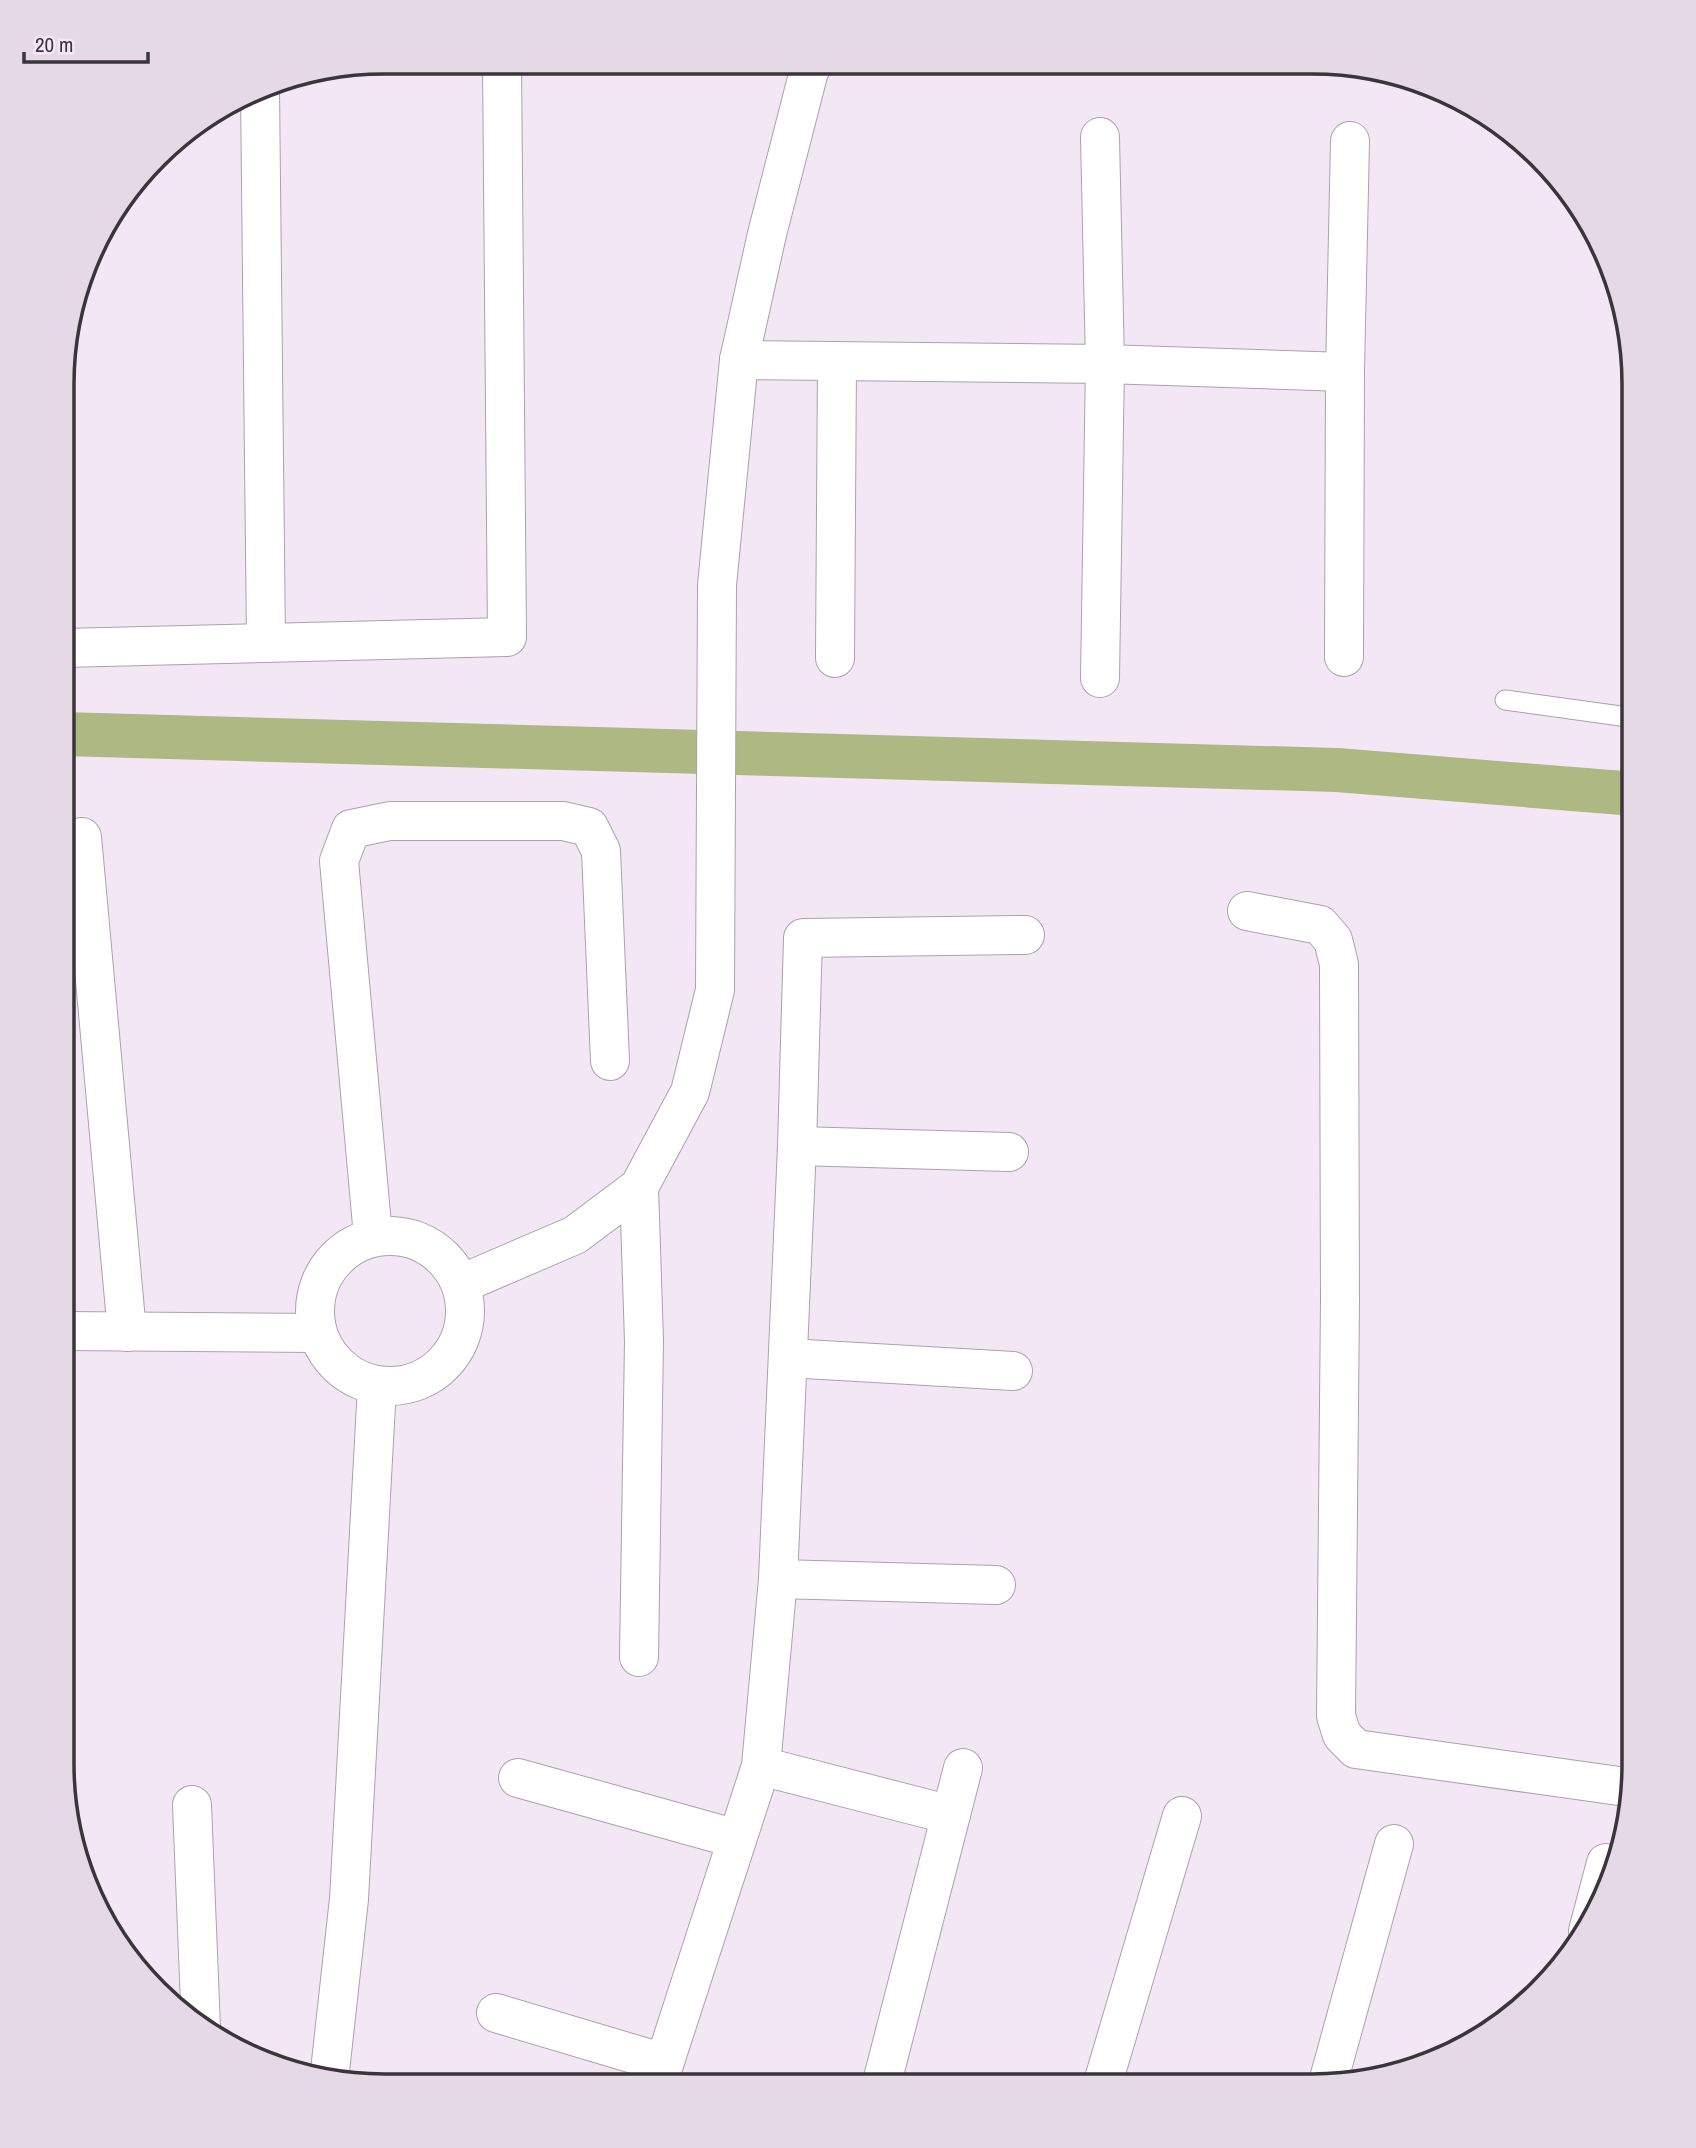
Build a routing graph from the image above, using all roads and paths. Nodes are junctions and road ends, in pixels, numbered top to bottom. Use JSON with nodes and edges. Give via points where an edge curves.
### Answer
{"nodes":[{"id":1,"x":502,"y":74,"type":"edge"},
{"id":2,"x":808,"y":74,"type":"edge"},
{"id":3,"x":260,"y":99,"type":"edge"},
{"id":4,"x":1100,"y":138,"type":"dead end"},
{"id":5,"x":1350,"y":141,"type":"dead end"},
{"id":6,"x":739,"y":360,"type":"junction"},
{"id":7,"x":837,"y":361,"type":"junction"},
{"id":8,"x":1105,"y":364,"type":"junction"},
{"id":9,"x":1345,"y":372,"type":"junction"},
{"id":10,"x":266,"y":643,"type":"junction"},
{"id":11,"x":73,"y":648,"type":"edge"},
{"id":12,"x":1344,"y":657,"type":"dead end"},
{"id":13,"x":835,"y":658,"type":"dead end"},
{"id":14,"x":1100,"y":678,"type":"dead end"},
{"id":15,"x":1505,"y":700,"type":"dead end"},
{"id":16,"x":1622,"y":716,"type":"edge"},
{"id":17,"x":82,"y":838,"type":"dead end"},
{"id":18,"x":1247,"y":911,"type":"dead end"},
{"id":19,"x":1025,"y":935,"type":"dead end"},
{"id":20,"x":610,"y":1060,"type":"dead end"},
{"id":21,"x":797,"y":1146,"type":"junction"},
{"id":22,"x":1009,"y":1152,"type":"dead end"},
{"id":23,"x":639,"y":1187,"type":"junction"},
{"id":24,"x":373,"y":1236,"type":"junction"},
{"id":25,"x":461,"y":1284,"type":"junction"},
{"id":26,"x":73,"y":1331,"type":"edge"},
{"id":27,"x":127,"y":1332,"type":"junction"},
{"id":28,"x":317,"y":1333,"type":"junction"},
{"id":29,"x":788,"y":1358,"type":"junction"},
{"id":30,"x":1013,"y":1371,"type":"dead end"},
{"id":31,"x":377,"y":1385,"type":"junction"},
{"id":32,"x":778,"y":1579,"type":"junction"},
{"id":33,"x":996,"y":1585,"type":"dead end"},
{"id":34,"x":639,"y":1657,"type":"dead end"},
{"id":35,"x":761,"y":1766,"type":"junction"},
{"id":36,"x":963,"y":1768,"type":"dead end"},
{"id":37,"x":518,"y":1778,"type":"dead end"},
{"id":38,"x":1622,"y":1786,"type":"edge"},
{"id":39,"x":192,"y":1805,"type":"dead end"},
{"id":40,"x":951,"y":1815,"type":"junction"},
{"id":41,"x":1182,"y":1816,"type":"dead end"},
{"id":42,"x":737,"y":1839,"type":"junction"},
{"id":43,"x":1394,"y":1844,"type":"dead end"},
{"id":44,"x":1606,"y":1863,"type":"dead end"},
{"id":45,"x":1605,"y":1867,"type":"edge"},
{"id":46,"x":496,"y":2013,"type":"dead end"},
{"id":47,"x":200,"y":2014,"type":"edge"},
{"id":48,"x":330,"y":2070,"type":"edge"},
{"id":49,"x":657,"y":2074,"type":"edge"},
{"id":50,"x":660,"y":2074,"type":"edge"},
{"id":51,"x":884,"y":2074,"type":"edge"},
{"id":52,"x":1106,"y":2074,"type":"edge"},
{"id":53,"x":1330,"y":2074,"type":"edge"}],
"edges":[{"from":1,"to":10,"type":"street","via":[[507,637]]},
{"from":2,"to":6,"type":"street"},
{"from":3,"to":10,"type":"street"},
{"from":4,"to":8,"type":"street"},
{"from":5,"to":9,"type":"street"},
{"from":6,"to":7,"type":"street"},
{"from":6,"to":23,"type":"street","via":[[717,585],[715,990],[690,1093]]},
{"from":7,"to":8,"type":"street"},
{"from":7,"to":13,"type":"street"},
{"from":8,"to":9,"type":"street"},
{"from":8,"to":14,"type":"street"},
{"from":9,"to":12,"type":"street"},
{"from":10,"to":11,"type":"street"},
{"from":15,"to":16,"type":"lane"},
{"from":17,"to":27,"type":"street"},
{"from":18,"to":38,"type":"street","via":[[1320,925],[1333,940],[1339,964],[1336,1716],[1342,1735],[1356,1749]]},
{"from":19,"to":21,"type":"street","via":[[803,938]]},
{"from":20,"to":24,"type":"street","via":[[601,851],[589,827],[563,821],[390,821],[351,829],[339,861]]},
{"from":21,"to":22,"type":"street"},
{"from":21,"to":29,"type":"street"},
{"from":23,"to":25,"type":"street","via":[[575,1235]]},
{"from":23,"to":34,"type":"street","via":[[644,1341]]},
{"from":24,"to":25,"type":"street","via":[[413,1238],[432,1247]]},
{"from":24,"to":28,"type":"street","via":[[337,1256],[325,1273],[314,1312]]},
{"from":25,"to":31,"type":"street","via":[[466,1316],[451,1356],[418,1381]]},
{"from":26,"to":27,"type":"street"},
{"from":27,"to":28,"type":"street"},
{"from":28,"to":31,"type":"street","via":[[340,1368]]},
{"from":29,"to":30,"type":"street"},
{"from":29,"to":32,"type":"street"},
{"from":31,"to":48,"type":"street","via":[[349,1899]]},
{"from":32,"to":33,"type":"street"},
{"from":32,"to":35,"type":"street"},
{"from":35,"to":40,"type":"street"},
{"from":35,"to":42,"type":"street"},
{"from":36,"to":40,"type":"street"},
{"from":37,"to":42,"type":"street"},
{"from":39,"to":47,"type":"street"},
{"from":40,"to":51,"type":"street"},
{"from":41,"to":52,"type":"street"},
{"from":42,"to":50,"type":"street"},
{"from":43,"to":53,"type":"street"},
{"from":44,"to":45,"type":"street"},
{"from":46,"to":49,"type":"street"}]}
